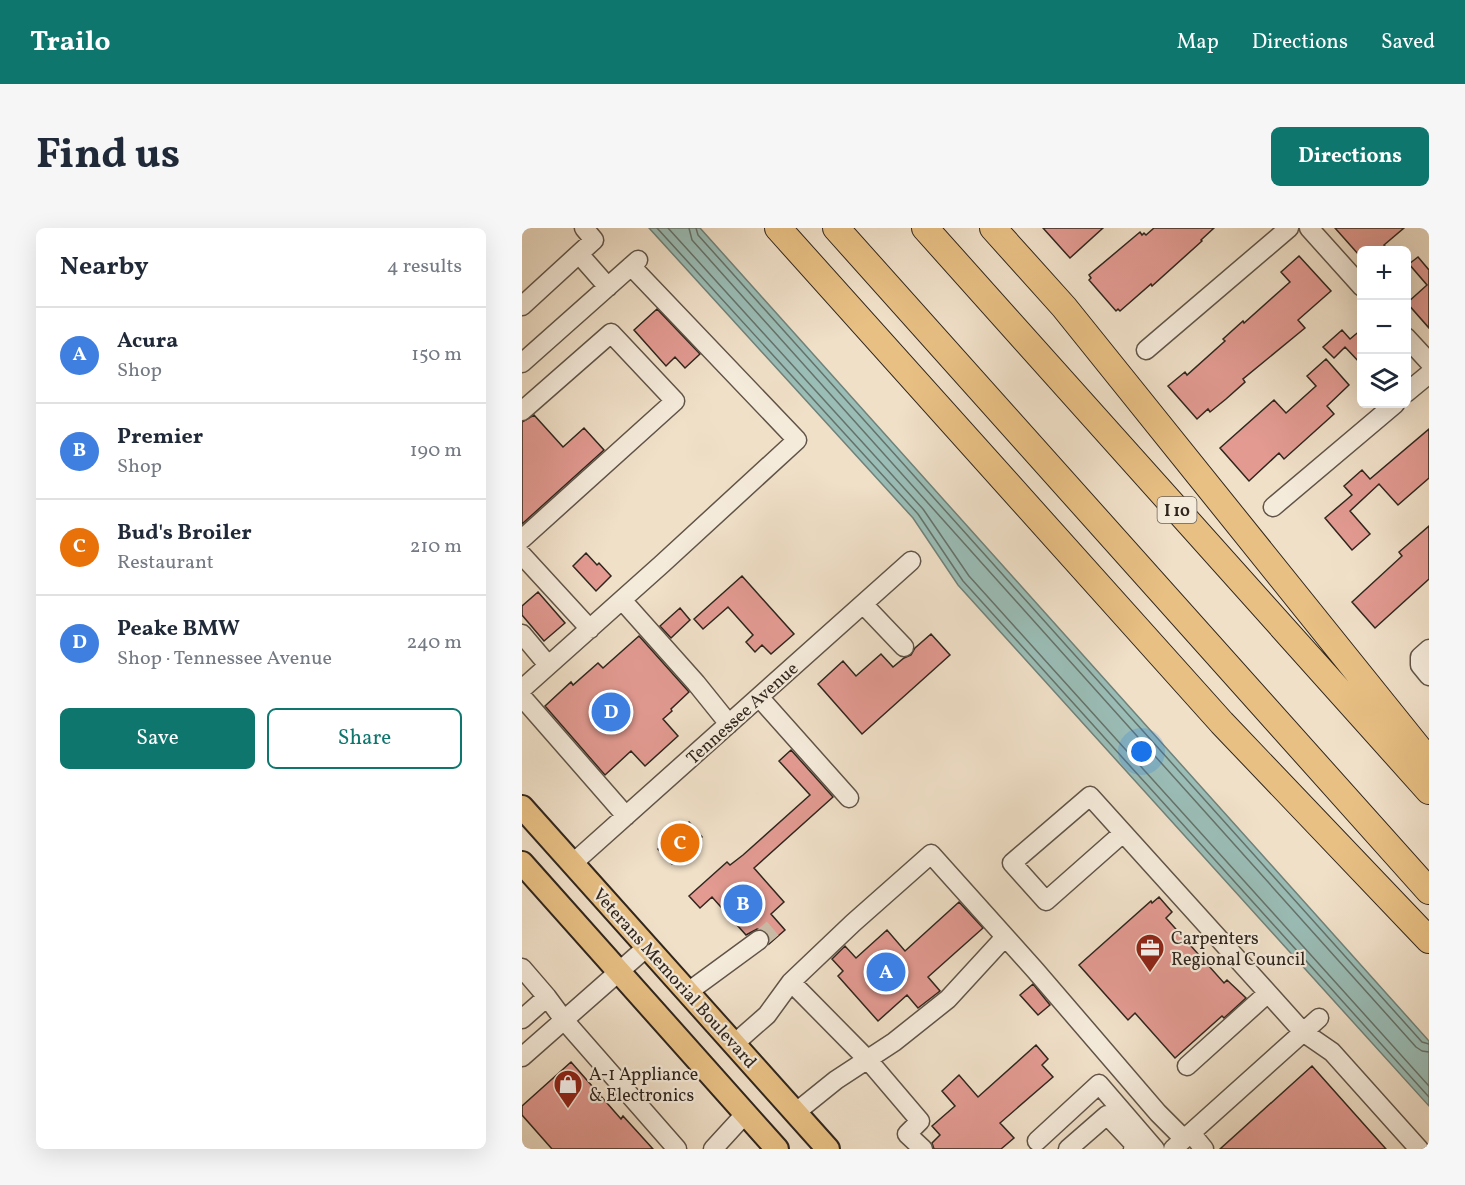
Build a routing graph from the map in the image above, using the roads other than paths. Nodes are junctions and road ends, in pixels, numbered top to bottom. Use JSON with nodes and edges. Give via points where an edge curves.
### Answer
{"nodes":[{"id":1,"x":584,"y":228,"type":"edge"},
{"id":2,"x":778,"y":228,"type":"edge"},
{"id":3,"x":836,"y":228,"type":"edge"},
{"id":4,"x":848,"y":228,"type":"edge"},
{"id":5,"x":925,"y":228,"type":"edge"},
{"id":6,"x":993,"y":228,"type":"edge"},
{"id":7,"x":1288,"y":228,"type":"edge"},
{"id":8,"x":1309,"y":228,"type":"edge"},
{"id":9,"x":579,"y":255,"type":"junction"},
{"id":10,"x":1357,"y":281,"type":"edge"},
{"id":11,"x":608,"y":287,"type":"junction"},
{"id":12,"x":522,"y":306,"type":"edge"},
{"id":13,"x":1411,"y":342,"type":"edge"},
{"id":14,"x":1146,"y":350,"type":"dead end"},
{"id":15,"x":1429,"y":362,"type":"edge"},
{"id":16,"x":522,"y":363,"type":"edge"},
{"id":17,"x":1429,"y":374,"type":"edge"},
{"id":18,"x":1411,"y":390,"type":"edge"},
{"id":19,"x":1390,"y":408,"type":"edge"},
{"id":20,"x":522,"y":411,"type":"edge"},
{"id":21,"x":1021,"y":434,"type":"junction"},
{"id":22,"x":1273,"y":507,"type":"dead end"},
{"id":23,"x":522,"y":539,"type":"edge"},
{"id":24,"x":522,"y":555,"type":"edge"},
{"id":25,"x":911,"y":561,"type":"dead end"},
{"id":26,"x":622,"y":600,"type":"junction"},
{"id":27,"x":863,"y":604,"type":"junction"},
{"id":28,"x":590,"y":629,"type":"junction"},
{"id":29,"x":522,"y":634,"type":"edge"},
{"id":30,"x":904,"y":647,"type":"dead end"},
{"id":31,"x":1425,"y":653,"type":"edge"},
{"id":32,"x":548,"y":665,"type":"junction"},
{"id":33,"x":1429,"y":676,"type":"edge"},
{"id":34,"x":522,"y":689,"type":"edge"},
{"id":35,"x":522,"y":697,"type":"edge"},
{"id":36,"x":759,"y":697,"type":"junction"},
{"id":37,"x":729,"y":724,"type":"junction"},
{"id":38,"x":1429,"y":761,"type":"edge"},
{"id":39,"x":1429,"y":790,"type":"edge"},
{"id":40,"x":849,"y":798,"type":"dead end"},
{"id":41,"x":522,"y":807,"type":"edge"},
{"id":42,"x":626,"y":816,"type":"junction"},
{"id":43,"x":522,"y":827,"type":"edge"},
{"id":44,"x":1123,"y":833,"type":"junction"},
{"id":45,"x":522,"y":862,"type":"edge"},
{"id":46,"x":572,"y":864,"type":"junction"},
{"id":47,"x":591,"y":884,"type":"junction"},
{"id":48,"x":1429,"y":891,"type":"edge"},
{"id":49,"x":1005,"y":937,"type":"junction"},
{"id":50,"x":759,"y":940,"type":"tunnel mouth"},
{"id":51,"x":1429,"y":940,"type":"edge"},
{"id":52,"x":647,"y":947,"type":"junction"},
{"id":53,"x":522,"y":969,"type":"edge"},
{"id":54,"x":619,"y":971,"type":"junction"},
{"id":55,"x":791,"y":982,"type":"junction"},
{"id":56,"x":688,"y":992,"type":"junction"},
{"id":57,"x":1268,"y":993,"type":"junction"},
{"id":58,"x":548,"y":996,"type":"junction"},
{"id":59,"x":1319,"y":1017,"type":"dead end"},
{"id":60,"x":522,"y":1019,"type":"edge"},
{"id":61,"x":564,"y":1020,"type":"junction"},
{"id":62,"x":1303,"y":1032,"type":"junction"},
{"id":63,"x":734,"y":1044,"type":"junction"},
{"id":64,"x":522,"y":1057,"type":"edge"},
{"id":65,"x":867,"y":1060,"type":"junction"},
{"id":66,"x":1187,"y":1066,"type":"dead end"},
{"id":67,"x":746,"y":1113,"type":"junction"},
{"id":68,"x":795,"y":1113,"type":"junction"},
{"id":69,"x":1182,"y":1140,"type":"edge"},
{"id":70,"x":1037,"y":1141,"type":"dead end"},
{"id":71,"x":677,"y":1149,"type":"edge"},
{"id":72,"x":713,"y":1149,"type":"edge"},
{"id":73,"x":777,"y":1149,"type":"edge"},
{"id":74,"x":790,"y":1149,"type":"edge"},
{"id":75,"x":828,"y":1149,"type":"edge"},
{"id":76,"x":923,"y":1149,"type":"edge"},
{"id":77,"x":1068,"y":1149,"type":"edge"},
{"id":78,"x":1133,"y":1149,"type":"edge"},
{"id":79,"x":1155,"y":1149,"type":"edge"},
{"id":80,"x":1204,"y":1149,"type":"edge"},
{"id":81,"x":1419,"y":1149,"type":"edge"}],
"edges":[{"from":1,"to":9,"type":"street","via":[[594,240]]},
{"from":2,"to":51,"type":"highway","via":[[1222,723]]},
{"from":3,"to":21,"type":"highway"},
{"from":4,"to":21,"type":"highway"},
{"from":5,"to":39,"type":"highway","number":"I 10"},
{"from":6,"to":38,"type":"highway","via":[[1064,307]]},
{"from":7,"to":14,"type":"street"},
{"from":8,"to":10,"type":"street"},
{"from":9,"to":11,"type":"street"},
{"from":9,"to":12,"type":"street"},
{"from":11,"to":16,"type":"street"},
{"from":11,"to":26,"type":"street","via":[[635,263],[797,440]]},
{"from":13,"to":15,"type":"street"},
{"from":17,"to":18,"type":"street"},
{"from":19,"to":22,"type":"street"},
{"from":20,"to":23,"type":"street","via":[[611,333],[675,401]]},
{"from":21,"to":48,"type":"highway"},
{"from":24,"to":28,"type":"street"},
{"from":25,"to":27,"type":"street","name":"Tennessee Avenue"},
{"from":26,"to":28,"type":"street"},
{"from":26,"to":37,"type":"street"},
{"from":27,"to":30,"type":"street"},
{"from":27,"to":36,"type":"street","name":"Tennessee Avenue"},
{"from":28,"to":32,"type":"street"},
{"from":29,"to":32,"type":"street"},
{"from":31,"to":33,"type":"street","via":[[1420,665]]},
{"from":32,"to":34,"type":"street"},
{"from":35,"to":42,"type":"street"},
{"from":36,"to":37,"type":"street","name":"Tennessee Avenue"},
{"from":36,"to":40,"type":"street"},
{"from":37,"to":42,"type":"street","name":"Tennessee Avenue"},
{"from":41,"to":46,"type":"main road","name":"Veterans Memorial Boulevard"},
{"from":42,"to":46,"type":"street","name":"Tennessee Avenue"},
{"from":43,"to":47,"type":"main road","via":[[566,876],[578,883]]},
{"from":44,"to":44,"type":"street","via":[[1090,796],[1012,863],[1046,901]]},
{"from":44,"to":57,"type":"street"},
{"from":45,"to":54,"type":"main road","name":"Veterans Memorial Boulevard"},
{"from":46,"to":47,"type":"main road","name":"Veterans Memorial Boulevard"},
{"from":47,"to":52,"type":"main road","name":"Veterans Memorial Boulevard"},
{"from":49,"to":55,"type":"street","via":[[931,854]]},
{"from":49,"to":65,"type":"street","via":[[948,999]]},
{"from":49,"to":69,"type":"street"},
{"from":50,"to":56,"type":"street"},
{"from":52,"to":54,"type":"street"},
{"from":52,"to":56,"type":"main road","name":"Veterans Memorial Boulevard"},
{"from":53,"to":58,"type":"street"},
{"from":54,"to":61,"type":"street"},
{"from":54,"to":67,"type":"main road","name":"Veterans Memorial Boulevard"},
{"from":55,"to":63,"type":"street","via":[[767,1016]]},
{"from":55,"to":65,"type":"street"},
{"from":56,"to":63,"type":"main road","name":"Veterans Memorial Boulevard"},
{"from":57,"to":62,"type":"street"},
{"from":57,"to":66,"type":"street"},
{"from":58,"to":60,"type":"street"},
{"from":58,"to":61,"type":"street"},
{"from":59,"to":62,"type":"street"},
{"from":61,"to":64,"type":"street"},
{"from":61,"to":71,"type":"street"},
{"from":62,"to":69,"type":"street"},
{"from":62,"to":81,"type":"street","via":[[1332,1052]]},
{"from":63,"to":68,"type":"main road","name":"Veterans Memorial Boulevard"},
{"from":65,"to":68,"type":"street"},
{"from":65,"to":76,"type":"street","via":[[920,1121],[907,1134]]},
{"from":67,"to":72,"type":"street"},
{"from":67,"to":73,"type":"main road","name":"Veterans Memorial Boulevard"},
{"from":67,"to":74,"type":"main road","via":[[770,1127]]},
{"from":68,"to":75,"type":"main road","name":"Veterans Memorial Boulevard"},
{"from":69,"to":80,"type":"street"},
{"from":70,"to":79,"type":"street","via":[[1099,1084]]},
{"from":77,"to":78,"type":"street","via":[[1107,1115],[1136,1146]]}]}
